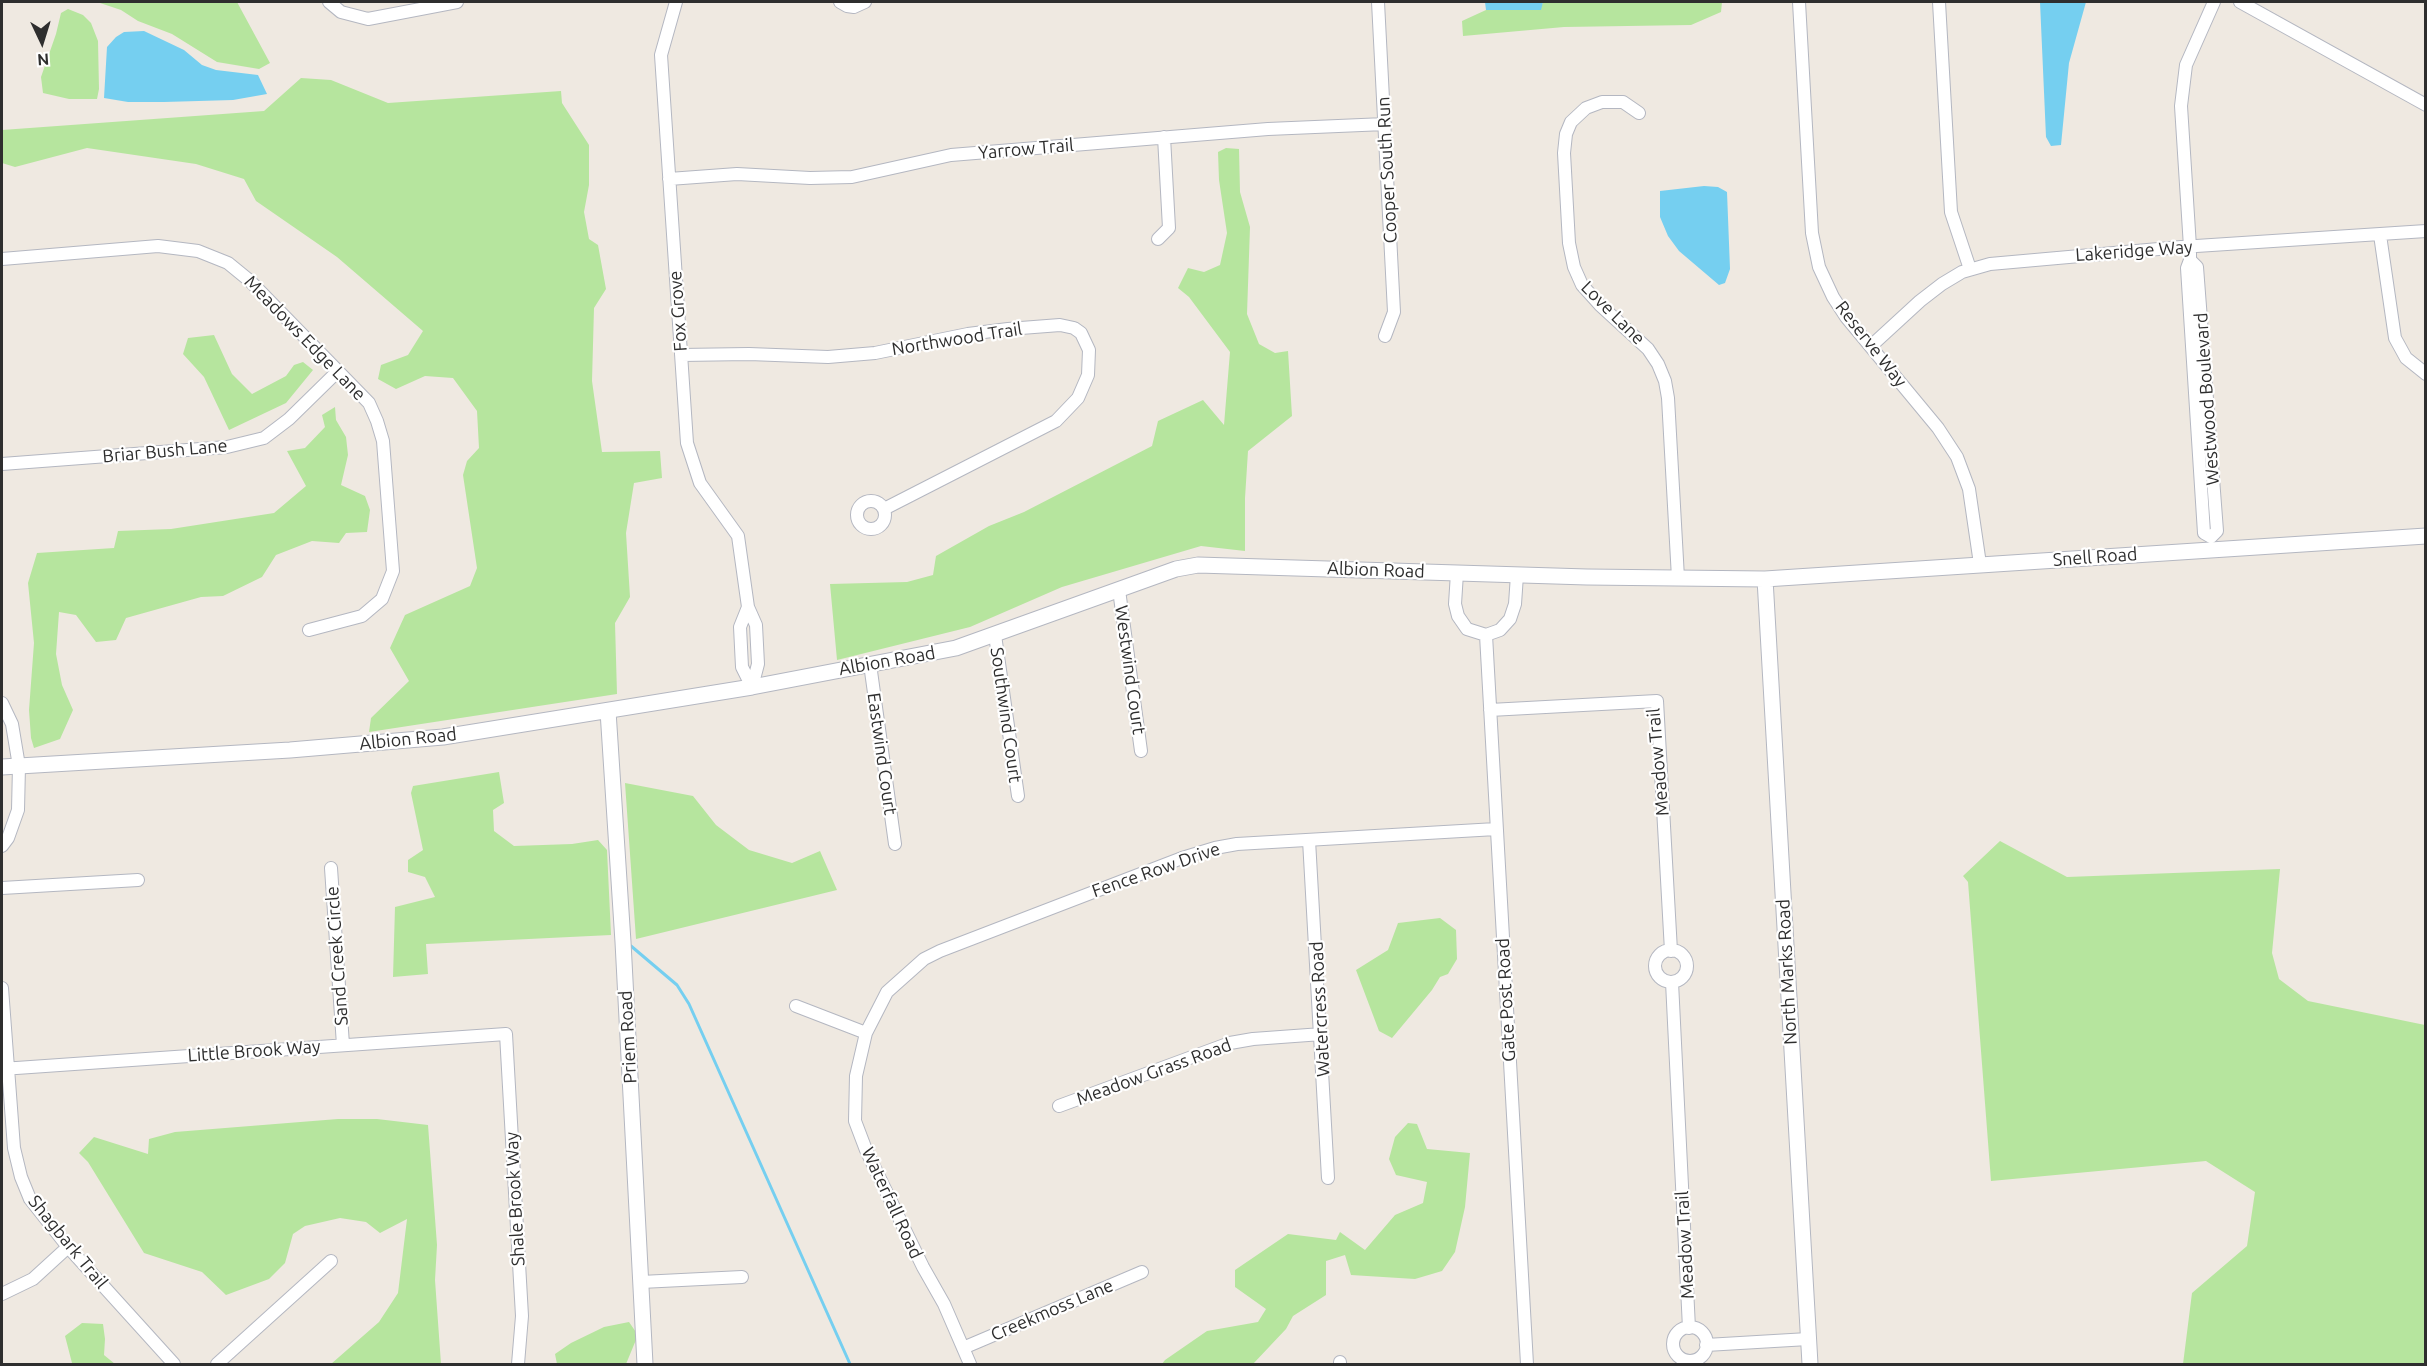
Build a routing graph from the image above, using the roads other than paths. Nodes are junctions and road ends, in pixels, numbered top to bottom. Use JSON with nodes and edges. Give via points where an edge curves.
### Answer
{"nodes":[{"id":1,"x":329,"y":2,"type":"edge"},
{"id":2,"x":457,"y":2,"type":"edge"},
{"id":3,"x":676,"y":2,"type":"edge"},
{"id":4,"x":840,"y":2,"type":"edge"},
{"id":5,"x":865,"y":2,"type":"edge"},
{"id":6,"x":1378,"y":2,"type":"edge"},
{"id":7,"x":1799,"y":2,"type":"edge"},
{"id":8,"x":1939,"y":2,"type":"edge"},
{"id":9,"x":2214,"y":2,"type":"edge"},
{"id":10,"x":2240,"y":2,"type":"edge"},
{"id":11,"x":2426,"y":105,"type":"edge"},
{"id":12,"x":1638,"y":113,"type":"dead end"},
{"id":13,"x":1385,"y":124,"type":"junction"},
{"id":14,"x":1164,"y":137,"type":"junction"},
{"id":15,"x":669,"y":179,"type":"junction"},
{"id":16,"x":2426,"y":231,"type":"edge"},
{"id":17,"x":2380,"y":235,"type":"junction"},
{"id":18,"x":1158,"y":239,"type":"dead end"},
{"id":19,"x":2190,"y":247,"type":"junction"},
{"id":20,"x":2,"y":259,"type":"edge"},
{"id":21,"x":1970,"y":269,"type":"junction"},
{"id":22,"x":1385,"y":336,"type":"dead end"},
{"id":23,"x":1871,"y":346,"type":"junction"},
{"id":24,"x":681,"y":355,"type":"junction"},
{"id":25,"x":338,"y":372,"type":"junction"},
{"id":26,"x":2426,"y":374,"type":"edge"},
{"id":27,"x":2,"y":464,"type":"edge"},
{"id":28,"x":884,"y":508,"type":"dead end"},
{"id":29,"x":2426,"y":536,"type":"edge"},
{"id":30,"x":2211,"y":543,"type":"junction"},
{"id":31,"x":1980,"y":564,"type":"junction"},
{"id":32,"x":1456,"y":573,"type":"junction"},
{"id":33,"x":1517,"y":575,"type":"junction"},
{"id":34,"x":1678,"y":579,"type":"junction"},
{"id":35,"x":1765,"y":579,"type":"junction"},
{"id":36,"x":1119,"y":590,"type":"junction"},
{"id":37,"x":309,"y":630,"type":"dead end"},
{"id":38,"x":1486,"y":634,"type":"junction"},
{"id":39,"x":994,"y":635,"type":"junction"},
{"id":40,"x":870,"y":664,"type":"junction"},
{"id":41,"x":752,"y":687,"type":"junction"},
{"id":42,"x":2,"y":704,"type":"edge"},
{"id":43,"x":1490,"y":710,"type":"junction"},
{"id":44,"x":608,"y":711,"type":"junction"},
{"id":45,"x":1141,"y":751,"type":"dead end"},
{"id":46,"x":19,"y":766,"type":"junction"},
{"id":47,"x":2,"y":767,"type":"edge"},
{"id":48,"x":1018,"y":796,"type":"dead end"},
{"id":49,"x":1496,"y":829,"type":"junction"},
{"id":50,"x":1309,"y":840,"type":"junction"},
{"id":51,"x":895,"y":843,"type":"dead end"},
{"id":52,"x":2,"y":846,"type":"edge"},
{"id":53,"x":332,"y":868,"type":"dead end"},
{"id":54,"x":138,"y":880,"type":"dead end"},
{"id":55,"x":2,"y":888,"type":"edge"},
{"id":56,"x":1671,"y":951,"type":"junction"},
{"id":57,"x":1672,"y":982,"type":"junction"},
{"id":58,"x":2,"y":988,"type":"edge"},
{"id":59,"x":796,"y":1006,"type":"dead end"},
{"id":60,"x":866,"y":1033,"type":"junction"},
{"id":61,"x":506,"y":1034,"type":"joint"},
{"id":62,"x":1322,"y":1034,"type":"junction"},
{"id":63,"x":344,"y":1045,"type":"junction"},
{"id":64,"x":4,"y":1069,"type":"edge"},
{"id":65,"x":1059,"y":1106,"type":"dead end"},
{"id":66,"x":1328,"y":1178,"type":"dead end"},
{"id":67,"x":68,"y":1247,"type":"junction"},
{"id":68,"x":331,"y":1261,"type":"dead end"},
{"id":69,"x":1142,"y":1272,"type":"dead end"},
{"id":70,"x":742,"y":1277,"type":"dead end"},
{"id":71,"x":641,"y":1282,"type":"junction"},
{"id":72,"x":2,"y":1294,"type":"edge"},
{"id":73,"x":1689,"y":1328,"type":"junction"},
{"id":74,"x":1809,"y":1339,"type":"junction"},
{"id":75,"x":1706,"y":1345,"type":"junction"},
{"id":76,"x":963,"y":1348,"type":"junction"},
{"id":77,"x":1691,"y":1363,"type":"edge"},
{"id":78,"x":174,"y":1365,"type":"edge"},
{"id":79,"x":217,"y":1365,"type":"edge"},
{"id":80,"x":518,"y":1365,"type":"edge"},
{"id":81,"x":645,"y":1365,"type":"edge"},
{"id":82,"x":970,"y":1365,"type":"edge"},
{"id":83,"x":1527,"y":1365,"type":"edge"},
{"id":84,"x":1810,"y":1365,"type":"edge"}],
"edges":[{"from":1,"to":2,"type":"street","via":[[341,12],[368,19]]},
{"from":3,"to":15,"type":"street","name":"Fox Grove","via":[[661,55]]},
{"from":4,"to":5,"type":"street","via":[[854,7]]},
{"from":6,"to":13,"type":"street","name":"Cooper South Run"},
{"from":7,"to":23,"type":"street","name":"Reserve Way","via":[[1814,247],[1833,297]]},
{"from":8,"to":21,"type":"street","via":[[1952,212]]},
{"from":9,"to":19,"type":"street","name":"Westwood Boulevard","via":[[2191,52],[2182,86]]},
{"from":10,"to":11,"type":"street"},
{"from":12,"to":34,"type":"street","name":"Love Lane","via":[[1623,102],[1602,102],[1586,108],[1571,122],[1564,153],[1569,243],[1582,285],[1648,349],[1665,381]]},
{"from":13,"to":14,"type":"street","name":"Yarrow Trail"},
{"from":13,"to":22,"type":"street","name":"Cooper South Run","via":[[1394,312]]},
{"from":14,"to":15,"type":"street","name":"Yarrow Trail","via":[[951,155],[852,177],[737,174]]},
{"from":14,"to":18,"type":"street","via":[[1169,228]]},
{"from":15,"to":24,"type":"street","name":"Fox Grove"},
{"from":16,"to":17,"type":"street","name":"Lakeridge Way"},
{"from":17,"to":19,"type":"street","name":"Lakeridge Way"},
{"from":17,"to":26,"type":"street","via":[[2395,338],[2406,358]]},
{"from":19,"to":21,"type":"street","name":"Lakeridge Way","via":[[2016,260]]},
{"from":19,"to":30,"type":"street","name":"Westwood Boulevard","via":[[2187,268],[2204,533]]},
{"from":20,"to":25,"type":"street","name":"Meadows Edge Lane","via":[[158,246],[198,251],[228,263],[250,281]]},
{"from":21,"to":23,"type":"street","name":"Lakeridge Way","via":[[1931,292]]},
{"from":23,"to":31,"type":"street","name":"Reserve Way","via":[[1957,457],[1970,495]]},
{"from":24,"to":28,"type":"street","name":"Northwood Trail","via":[[828,357],[875,353],[1008,329],[1060,325],[1081,333],[1089,350],[1088,375],[1078,398],[1062,415]]},
{"from":24,"to":41,"type":"street","name":"Fox Grove","via":[[687,442],[700,483],[738,536],[748,607],[740,627],[742,667]]},
{"from":25,"to":27,"type":"street","name":"Briar Bush Lane","via":[[264,438],[227,447]]},
{"from":25,"to":37,"type":"street","name":"Meadows Edge Lane","via":[[369,403],[384,441],[393,571],[382,599],[362,616]]},
{"from":29,"to":30,"type":"street","name":"Snell Road"},
{"from":30,"to":31,"type":"street","name":"Snell Road"},
{"from":31,"to":35,"type":"street","name":"Snell Road"},
{"from":32,"to":33,"type":"street","name":"Albion Road"},
{"from":32,"to":36,"type":"street","name":"Albion Road","via":[[1207,564],[1176,569]]},
{"from":32,"to":38,"type":"street","via":[[1458,616],[1467,629]]},
{"from":33,"to":34,"type":"street","name":"Albion Road"},
{"from":33,"to":38,"type":"street","via":[[1510,619],[1500,630]]},
{"from":34,"to":35,"type":"street","name":"Albion Road"},
{"from":35,"to":74,"type":"street","name":"North Marks Road"},
{"from":36,"to":39,"type":"street","name":"Albion Road"},
{"from":36,"to":45,"type":"street","name":"Westwind Court"},
{"from":38,"to":43,"type":"street","name":"Gate Post Road"},
{"from":39,"to":40,"type":"street","name":"Albion Road","via":[[939,652]]},
{"from":39,"to":48,"type":"street","name":"Southwind Court"},
{"from":40,"to":41,"type":"street","name":"Albion Road"},
{"from":40,"to":51,"type":"street","name":"Eastwind Court"},
{"from":41,"to":44,"type":"street","name":"Albion Road"},
{"from":42,"to":46,"type":"street","via":[[12,724]]},
{"from":43,"to":49,"type":"street","name":"Gate Post Road"},
{"from":43,"to":56,"type":"street","name":"Meadow Trail","via":[[1657,701]]},
{"from":44,"to":46,"type":"street","name":"Albion Road","via":[[443,737]]},
{"from":44,"to":71,"type":"street","name":"Priem Road"},
{"from":46,"to":47,"type":"street","name":"Albion Road"},
{"from":46,"to":52,"type":"street","via":[[18,810]]},
{"from":49,"to":50,"type":"street","name":"Fence Row Drive"},
{"from":49,"to":83,"type":"street","name":"Gate Post Road"},
{"from":50,"to":60,"type":"street","name":"Fence Row Drive","via":[[1238,844],[1205,851],[940,951],[924,959],[887,992]]},
{"from":50,"to":62,"type":"street","name":"Watercress Road"},
{"from":53,"to":63,"type":"street","name":"Sand Creek Circle"},
{"from":54,"to":55,"type":"street"},
{"from":56,"to":57,"type":"street","via":[[1682,955],[1687,968],[1682,977]]},
{"from":56,"to":57,"type":"street","via":[[1658,958],[1655,968],[1660,978]]},
{"from":57,"to":73,"type":"street","name":"Meadow Trail"},
{"from":58,"to":64,"type":"street","name":"Shagbark Trail"},
{"from":59,"to":60,"type":"street"},
{"from":60,"to":76,"type":"street","name":"Waterfall Road","via":[[856,1076],[855,1121]]},
{"from":61,"to":63,"type":"street","name":"Little Brook Way"},
{"from":61,"to":80,"type":"street","name":"Shale Brook Way","via":[[522,1316]]},
{"from":62,"to":65,"type":"street","name":"Meadow Grass Road","via":[[1230,1043]]},
{"from":62,"to":66,"type":"street","name":"Watercress Road"},
{"from":63,"to":64,"type":"street","name":"Little Brook Way"},
{"from":64,"to":67,"type":"street","name":"Shagbark Trail","via":[[21,1177],[30,1199]]},
{"from":67,"to":72,"type":"street","via":[[33,1279]]},
{"from":67,"to":78,"type":"street","name":"Shagbark Trail"},
{"from":68,"to":79,"type":"street"},
{"from":69,"to":76,"type":"street","name":"Creekmoss Lane"},
{"from":70,"to":71,"type":"street"},
{"from":71,"to":81,"type":"street","name":"Priem Road"},
{"from":73,"to":75,"type":"street","via":[[1703,1335]]},
{"from":73,"to":77,"type":"street","via":[[1678,1333],[1673,1347],[1678,1356]]},
{"from":74,"to":75,"type":"street"},
{"from":74,"to":84,"type":"street","name":"North Marks Road"},
{"from":75,"to":77,"type":"street","via":[[1701,1356]]},
{"from":76,"to":82,"type":"street","name":"Waterfall Road"}]}
